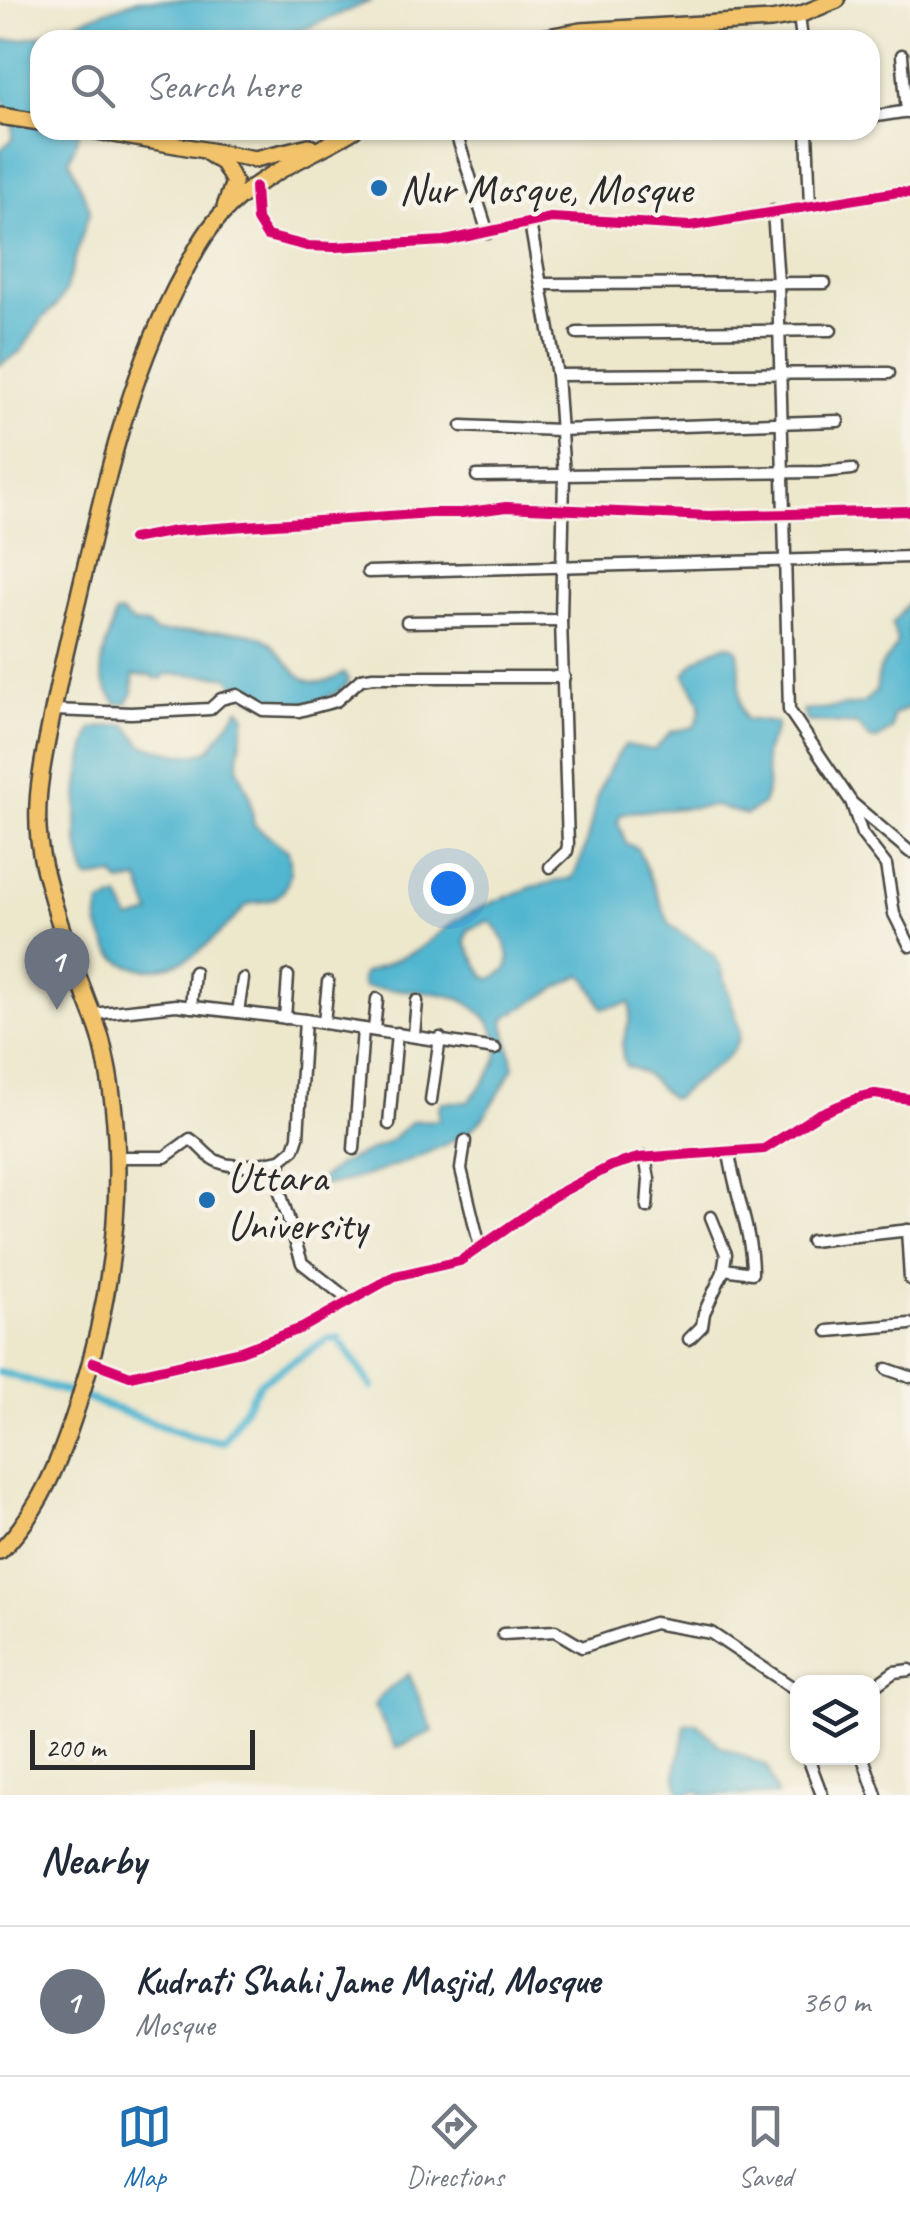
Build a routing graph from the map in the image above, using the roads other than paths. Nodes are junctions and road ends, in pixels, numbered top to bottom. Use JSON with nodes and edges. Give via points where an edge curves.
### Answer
{"nodes":[{"id":1,"x":837,"y":0,"type":"edge"},
{"id":2,"x":799,"y":15,"type":"junction"},
{"id":3,"x":603,"y":30,"type":"edge"},
{"id":4,"x":803,"y":30,"type":"edge"},
{"id":5,"x":902,"y":56,"type":"dead end"},
{"id":6,"x":908,"y":112,"type":"edge"},
{"id":7,"x":0,"y":116,"type":"edge"},
{"id":8,"x":880,"y":116,"type":"edge"},
{"id":9,"x":30,"y":120,"type":"edge"},
{"id":10,"x":148,"y":140,"type":"edge"},
{"id":11,"x":322,"y":140,"type":"edge"},
{"id":12,"x":337,"y":140,"type":"edge"},
{"id":13,"x":458,"y":140,"type":"edge"},
{"id":14,"x":807,"y":140,"type":"edge"},
{"id":15,"x":202,"y":150,"type":"junction"},
{"id":16,"x":255,"y":187,"type":"junction"},
{"id":17,"x":910,"y":193,"type":"edge"},
{"id":18,"x":810,"y":206,"type":"junction"},
{"id":19,"x":772,"y":212,"type":"junction"},
{"id":20,"x":220,"y":215,"type":"junction"},
{"id":21,"x":530,"y":224,"type":"junction"},
{"id":22,"x":488,"y":233,"type":"junction"},
{"id":23,"x":778,"y":282,"type":"junction"},
{"id":24,"x":825,"y":283,"type":"dead end"},
{"id":25,"x":541,"y":284,"type":"junction"},
{"id":26,"x":831,"y":330,"type":"dead end"},
{"id":27,"x":780,"y":331,"type":"junction"},
{"id":28,"x":577,"y":333,"type":"dead end"},
{"id":29,"x":780,"y":374,"type":"junction"},
{"id":30,"x":889,"y":374,"type":"dead end"},
{"id":31,"x":557,"y":375,"type":"junction"},
{"id":32,"x":782,"y":421,"type":"junction"},
{"id":33,"x":838,"y":421,"type":"dead end"},
{"id":34,"x":462,"y":426,"type":"dead end"},
{"id":35,"x":559,"y":430,"type":"junction"},
{"id":36,"x":852,"y":469,"type":"dead end"},
{"id":37,"x":784,"y":472,"type":"junction"},
{"id":38,"x":477,"y":476,"type":"dead end"},
{"id":39,"x":564,"y":476,"type":"junction"},
{"id":40,"x":562,"y":508,"type":"junction"},
{"id":41,"x":910,"y":511,"type":"edge"},
{"id":42,"x":784,"y":512,"type":"junction"},
{"id":43,"x":132,"y":539,"type":"dead end"},
{"id":44,"x":910,"y":557,"type":"edge"},
{"id":45,"x":784,"y":560,"type":"junction"},
{"id":46,"x":562,"y":567,"type":"junction"},
{"id":47,"x":368,"y":572,"type":"dead end"},
{"id":48,"x":561,"y":620,"type":"junction"},
{"id":49,"x":407,"y":622,"type":"dead end"},
{"id":50,"x":564,"y":677,"type":"junction"},
{"id":51,"x":53,"y":710,"type":"junction"},
{"id":52,"x":852,"y":803,"type":"junction"},
{"id":53,"x":910,"y":852,"type":"edge"},
{"id":54,"x":550,"y":867,"type":"dead end"},
{"id":55,"x":910,"y":946,"type":"edge"},
{"id":56,"x":194,"y":972,"type":"dead end"},
{"id":57,"x":288,"y":976,"type":"dead end"},
{"id":58,"x":243,"y":979,"type":"dead end"},
{"id":59,"x":328,"y":982,"type":"dead end"},
{"id":60,"x":377,"y":998,"type":"dead end"},
{"id":61,"x":417,"y":1001,"type":"dead end"},
{"id":62,"x":191,"y":1006,"type":"junction"},
{"id":63,"x":238,"y":1012,"type":"junction"},
{"id":64,"x":93,"y":1014,"type":"junction"},
{"id":65,"x":285,"y":1018,"type":"junction"},
{"id":66,"x":305,"y":1020,"type":"junction"},
{"id":67,"x":324,"y":1023,"type":"junction"},
{"id":68,"x":369,"y":1030,"type":"junction"},
{"id":69,"x":397,"y":1033,"type":"junction"},
{"id":70,"x":414,"y":1035,"type":"junction"},
{"id":71,"x":440,"y":1038,"type":"junction"},
{"id":72,"x":495,"y":1049,"type":"dead end"},
{"id":73,"x":910,"y":1098,"type":"edge"},
{"id":74,"x":431,"y":1100,"type":"dead end"},
{"id":75,"x":389,"y":1124,"type":"dead end"},
{"id":76,"x":465,"y":1141,"type":"dead end"},
{"id":77,"x":354,"y":1149,"type":"dead end"},
{"id":78,"x":729,"y":1152,"type":"junction"},
{"id":79,"x":645,"y":1157,"type":"junction"},
{"id":80,"x":115,"y":1158,"type":"junction"},
{"id":81,"x":281,"y":1160,"type":"junction"},
{"id":82,"x":647,"y":1207,"type":"dead end"},
{"id":83,"x":711,"y":1217,"type":"dead end"},
{"id":84,"x":909,"y":1230,"type":"edge"},
{"id":85,"x":811,"y":1242,"type":"dead end"},
{"id":86,"x":480,"y":1247,"type":"junction"},
{"id":87,"x":724,"y":1270,"type":"junction"},
{"id":88,"x":910,"y":1279,"type":"edge"},
{"id":89,"x":349,"y":1300,"type":"junction"},
{"id":90,"x":910,"y":1324,"type":"edge"},
{"id":91,"x":828,"y":1331,"type":"dead end"},
{"id":92,"x":689,"y":1339,"type":"dead end"},
{"id":93,"x":91,"y":1367,"type":"junction"},
{"id":94,"x":887,"y":1369,"type":"dead end"},
{"id":95,"x":910,"y":1377,"type":"edge"},
{"id":96,"x":0,"y":1551,"type":"edge"},
{"id":97,"x":503,"y":1634,"type":"dead end"},
{"id":98,"x":910,"y":1670,"type":"edge"},
{"id":99,"x":880,"y":1682,"type":"edge"},
{"id":100,"x":790,"y":1686,"type":"edge"},
{"id":101,"x":811,"y":1765,"type":"edge"},
{"id":102,"x":865,"y":1765,"type":"edge"},
{"id":103,"x":822,"y":1795,"type":"edge"},
{"id":104,"x":876,"y":1795,"type":"edge"}],
"edges":[{"from":1,"to":2,"type":"highway"},
{"from":2,"to":3,"type":"highway"},
{"from":2,"to":4,"type":"street"},
{"from":5,"to":6,"type":"street"},
{"from":6,"to":8,"type":"street"},
{"from":7,"to":9,"type":"highway"},
{"from":10,"to":15,"type":"highway"},
{"from":11,"to":15,"type":"highway","via":[[255,159]]},
{"from":12,"to":16,"type":"highway"},
{"from":13,"to":22,"type":"street"},
{"from":14,"to":18,"type":"street"},
{"from":15,"to":20,"type":"highway","via":[[223,162],[234,182]]},
{"from":16,"to":20,"type":"highway"},
{"from":16,"to":22,"type":"street","via":[[262,233],[280,240],[409,245]]},
{"from":17,"to":18,"type":"street"},
{"from":18,"to":19,"type":"street"},
{"from":19,"to":21,"type":"street","via":[[690,226],[551,218]]},
{"from":19,"to":23,"type":"street"},
{"from":20,"to":51,"type":"highway","via":[[165,309],[118,434]]},
{"from":21,"to":22,"type":"street"},
{"from":21,"to":25,"type":"street"},
{"from":23,"to":24,"type":"street"},
{"from":23,"to":25,"type":"street"},
{"from":23,"to":27,"type":"street"},
{"from":25,"to":31,"type":"street"},
{"from":26,"to":27,"type":"street"},
{"from":27,"to":28,"type":"street"},
{"from":27,"to":29,"type":"street"},
{"from":29,"to":30,"type":"street"},
{"from":29,"to":31,"type":"street"},
{"from":29,"to":32,"type":"street"},
{"from":31,"to":35,"type":"street"},
{"from":32,"to":33,"type":"street"},
{"from":32,"to":35,"type":"street"},
{"from":32,"to":37,"type":"street"},
{"from":34,"to":35,"type":"street"},
{"from":35,"to":39,"type":"street"},
{"from":36,"to":37,"type":"street"},
{"from":37,"to":39,"type":"street"},
{"from":37,"to":42,"type":"street"},
{"from":38,"to":39,"type":"street"},
{"from":39,"to":40,"type":"street"},
{"from":40,"to":42,"type":"street","via":[[655,515]]},
{"from":40,"to":43,"type":"street","via":[[506,507]]},
{"from":40,"to":46,"type":"street"},
{"from":41,"to":42,"type":"street"},
{"from":42,"to":45,"type":"street"},
{"from":44,"to":45,"type":"street"},
{"from":45,"to":46,"type":"street"},
{"from":45,"to":52,"type":"street","via":[[790,710]]},
{"from":46,"to":47,"type":"street"},
{"from":46,"to":48,"type":"street"},
{"from":48,"to":49,"type":"street"},
{"from":48,"to":50,"type":"street"},
{"from":50,"to":51,"type":"street","via":[[374,677],[361,679],[336,701],[299,711],[262,710],[237,695],[210,709]]},
{"from":50,"to":54,"type":"street","via":[[568,846]]},
{"from":51,"to":64,"type":"highway","via":[[39,775],[37,842]]},
{"from":52,"to":53,"type":"street"},
{"from":52,"to":55,"type":"street","via":[[862,834],[886,865],[894,914]]},
{"from":56,"to":62,"type":"street"},
{"from":57,"to":65,"type":"street"},
{"from":58,"to":63,"type":"street"},
{"from":59,"to":67,"type":"street"},
{"from":60,"to":68,"type":"street"},
{"from":61,"to":70,"type":"street"},
{"from":62,"to":63,"type":"street"},
{"from":62,"to":64,"type":"street"},
{"from":63,"to":65,"type":"street"},
{"from":64,"to":80,"type":"highway","via":[[109,1084]]},
{"from":65,"to":66,"type":"street"},
{"from":66,"to":67,"type":"street"},
{"from":66,"to":81,"type":"street","via":[[298,1137]]},
{"from":67,"to":68,"type":"street"},
{"from":68,"to":69,"type":"street"},
{"from":68,"to":77,"type":"street"},
{"from":69,"to":70,"type":"street"},
{"from":69,"to":75,"type":"street"},
{"from":70,"to":71,"type":"street"},
{"from":71,"to":72,"type":"street"},
{"from":71,"to":74,"type":"street"},
{"from":73,"to":78,"type":"street","via":[[860,1096],[764,1149]]},
{"from":76,"to":86,"type":"street","via":[[461,1169]]},
{"from":78,"to":79,"type":"street"},
{"from":78,"to":87,"type":"street","via":[[752,1244],[752,1273]]},
{"from":79,"to":82,"type":"street"},
{"from":79,"to":86,"type":"street","via":[[585,1179]]},
{"from":80,"to":81,"type":"street","via":[[165,1157],[190,1139],[215,1160],[234,1165]]},
{"from":80,"to":93,"type":"highway","via":[[111,1276]]},
{"from":81,"to":89,"type":"street","via":[[279,1189],[302,1263]]},
{"from":83,"to":87,"type":"street","via":[[726,1254]]},
{"from":84,"to":85,"type":"street"},
{"from":84,"to":88,"type":"street"},
{"from":86,"to":89,"type":"street","via":[[460,1262],[410,1270]]},
{"from":87,"to":92,"type":"street","via":[[702,1326]]},
{"from":89,"to":93,"type":"street","via":[[302,1328],[205,1361],[130,1376]]},
{"from":90,"to":91,"type":"street"},
{"from":93,"to":96,"type":"highway","via":[[41,1496]]},
{"from":94,"to":95,"type":"street"},
{"from":97,"to":100,"type":"street","via":[[555,1632],[582,1647],[654,1623],[711,1633]]},
{"from":98,"to":99,"type":"street"},
{"from":101,"to":103,"type":"street"},
{"from":102,"to":104,"type":"street"}]}
